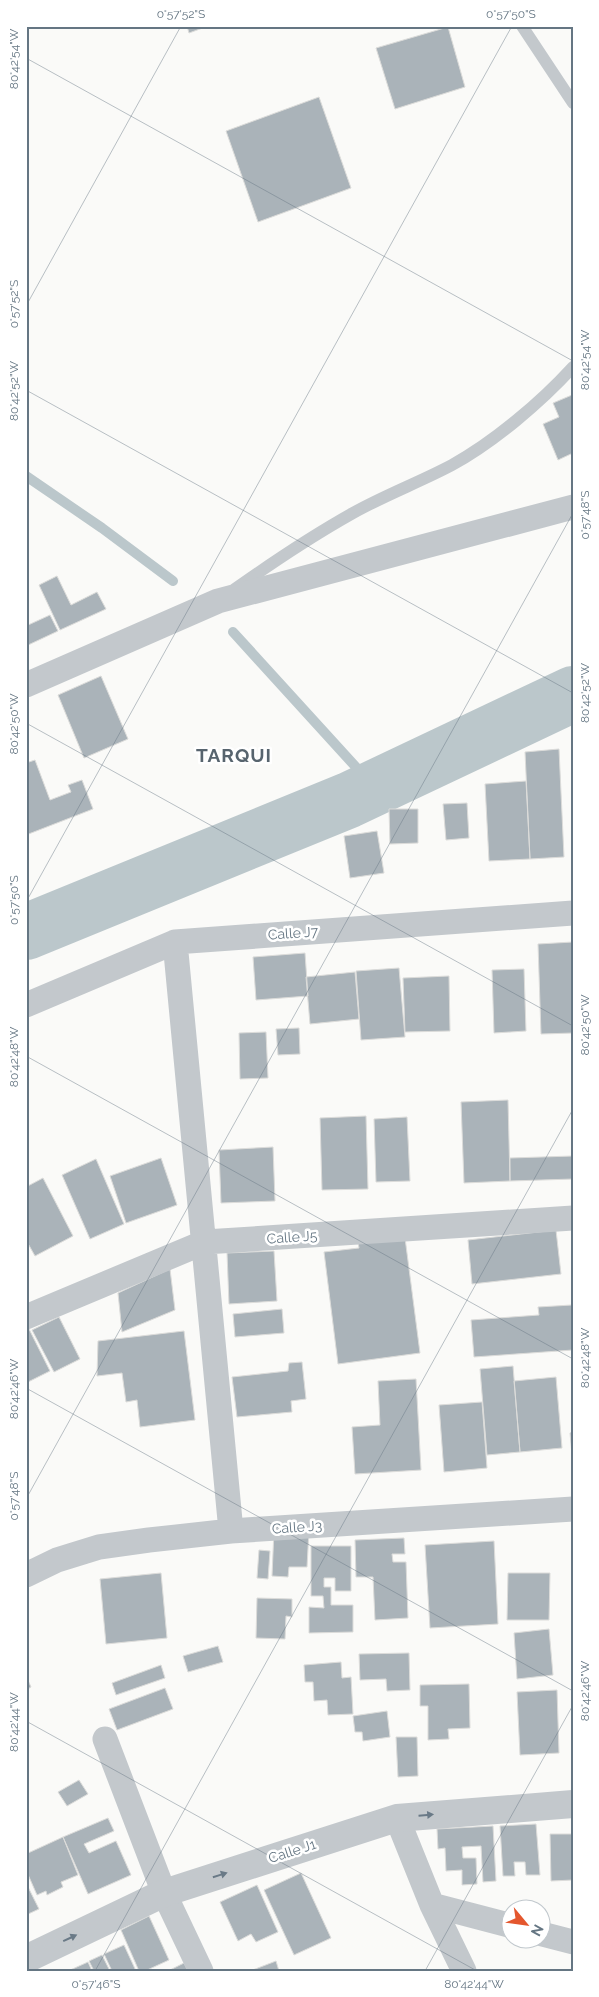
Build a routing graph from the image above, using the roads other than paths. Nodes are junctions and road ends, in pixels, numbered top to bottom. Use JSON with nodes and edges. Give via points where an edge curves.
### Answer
{"nodes":[{"id":1,"x":522,"y":26,"type":"edge"},
{"id":2,"x":573,"y":103,"type":"edge"},
{"id":3,"x":573,"y":367,"type":"edge"},
{"id":4,"x":573,"y":506,"type":"edge"},
{"id":5,"x":218,"y":601,"type":"junction"},
{"id":6,"x":26,"y":685,"type":"edge"},
{"id":7,"x":573,"y":913,"type":"edge"},
{"id":8,"x":175,"y":942,"type":"junction"},
{"id":9,"x":26,"y":1005,"type":"edge"},
{"id":10,"x":573,"y":1218,"type":"edge"},
{"id":11,"x":205,"y":1242,"type":"junction"},
{"id":12,"x":26,"y":1317,"type":"edge"},
{"id":13,"x":573,"y":1509,"type":"edge"},
{"id":14,"x":231,"y":1531,"type":"junction"},
{"id":15,"x":26,"y":1575,"type":"edge"},
{"id":16,"x":105,"y":1739,"type":"dead end"},
{"id":17,"x":573,"y":1804,"type":"edge"},
{"id":18,"x":397,"y":1818,"type":"junction"},
{"id":19,"x":164,"y":1893,"type":"junction"},
{"id":20,"x":432,"y":1905,"type":"junction"},
{"id":21,"x":502,"y":1923,"type":"edge"},
{"id":22,"x":552,"y":1937,"type":"edge"},
{"id":23,"x":573,"y":1942,"type":"edge"},
{"id":24,"x":26,"y":1959,"type":"edge"},
{"id":25,"x":201,"y":1971,"type":"edge"},
{"id":26,"x":464,"y":1971,"type":"edge"}],
"edges":[{"from":1,"to":2,"type":"lane"},
{"from":3,"to":5,"type":"lane","via":[[492,440],[295,547]]},
{"from":4,"to":5,"type":"street"},
{"from":5,"to":6,"type":"street"},
{"from":7,"to":8,"type":"street","name":"Calle J7"},
{"from":8,"to":9,"type":"street","name":"Calle J7"},
{"from":8,"to":11,"type":"street"},
{"from":10,"to":11,"type":"street","name":"Calle J5"},
{"from":11,"to":12,"type":"street","name":"Calle J5"},
{"from":11,"to":14,"type":"street"},
{"from":13,"to":14,"type":"street","name":"Calle J3"},
{"from":14,"to":15,"type":"street","name":"Calle J3","via":[[99,1547],[58,1560]]},
{"from":16,"to":19,"type":"street"},
{"from":18,"to":17,"type":"street","name":"Calle J1","one_way":true},
{"from":19,"to":18,"type":"street","name":"Calle J1","one_way":true},
{"from":18,"to":20,"type":"street"},
{"from":24,"to":19,"type":"street","name":"Calle J1","one_way":true},
{"from":19,"to":25,"type":"street"},
{"from":20,"to":21,"type":"street"},
{"from":20,"to":26,"type":"street"},
{"from":22,"to":23,"type":"street"}]}
